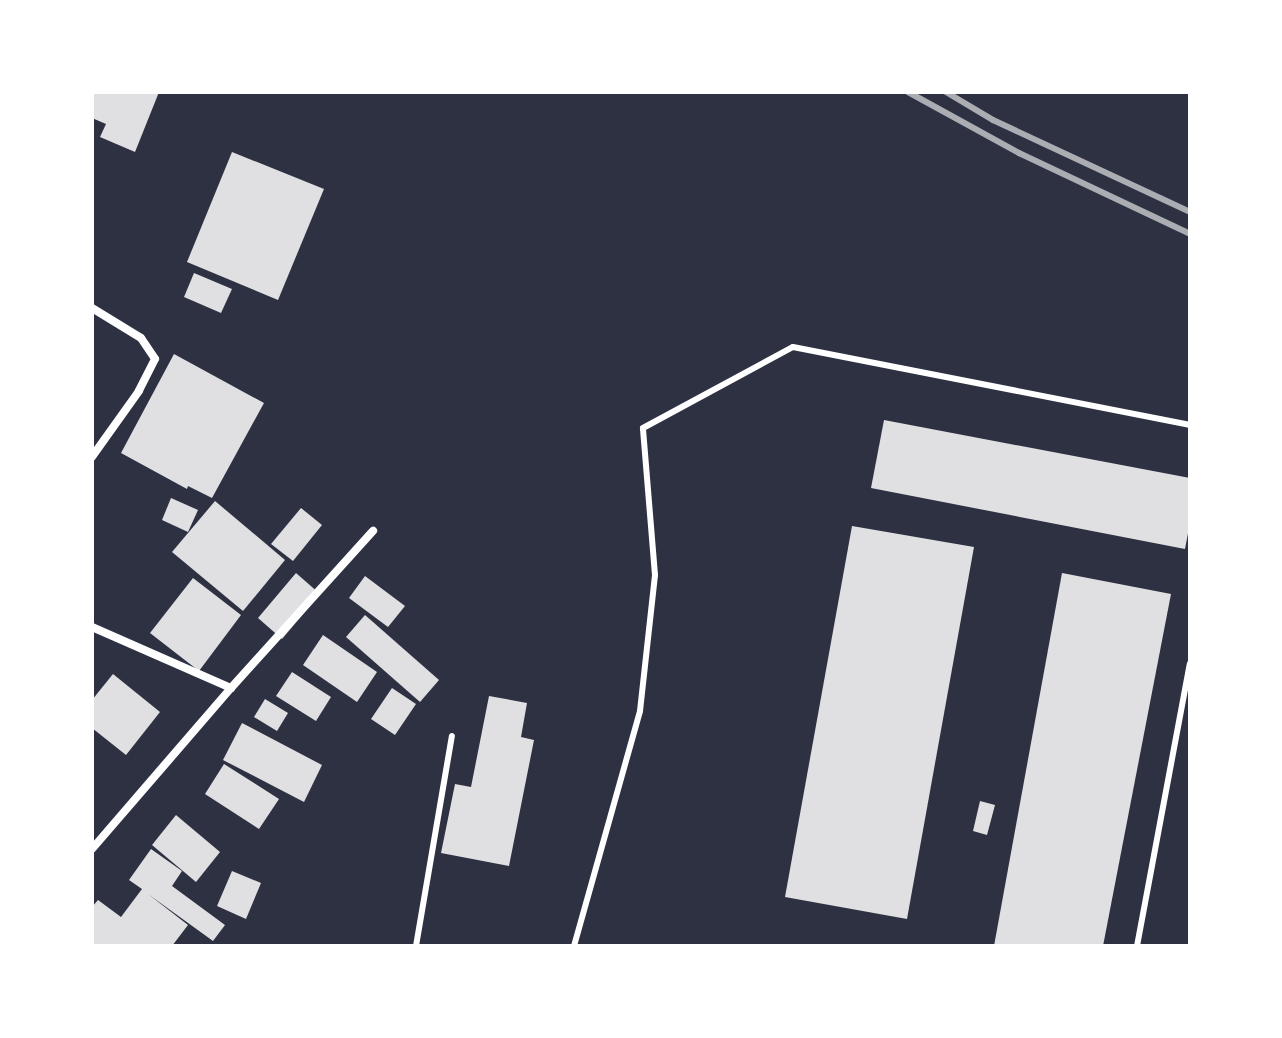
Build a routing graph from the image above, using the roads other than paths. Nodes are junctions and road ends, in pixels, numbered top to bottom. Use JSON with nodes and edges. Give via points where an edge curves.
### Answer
{"nodes":[{"id":1,"x":92,"y":308,"type":"edge"},
{"id":2,"x":1190,"y":425,"type":"edge"},
{"id":3,"x":92,"y":457,"type":"edge"},
{"id":4,"x":373,"y":531,"type":"dead end"},
{"id":5,"x":92,"y":627,"type":"edge"},
{"id":6,"x":1190,"y":664,"type":"edge"},
{"id":7,"x":231,"y":688,"type":"junction"},
{"id":8,"x":452,"y":736,"type":"dead end"},
{"id":9,"x":92,"y":849,"type":"edge"},
{"id":10,"x":416,"y":946,"type":"edge"},
{"id":11,"x":574,"y":946,"type":"edge"},
{"id":12,"x":1137,"y":946,"type":"edge"}],
"edges":[{"from":1,"to":3,"type":"street","via":[[118,321],[155,359]]},
{"from":2,"to":11,"type":"lane","via":[[793,347],[643,428],[655,575],[640,711]]},
{"from":4,"to":7,"type":"street"},
{"from":5,"to":7,"type":"street"},
{"from":6,"to":12,"type":"lane"},
{"from":7,"to":9,"type":"street"},
{"from":8,"to":10,"type":"lane"}]}
